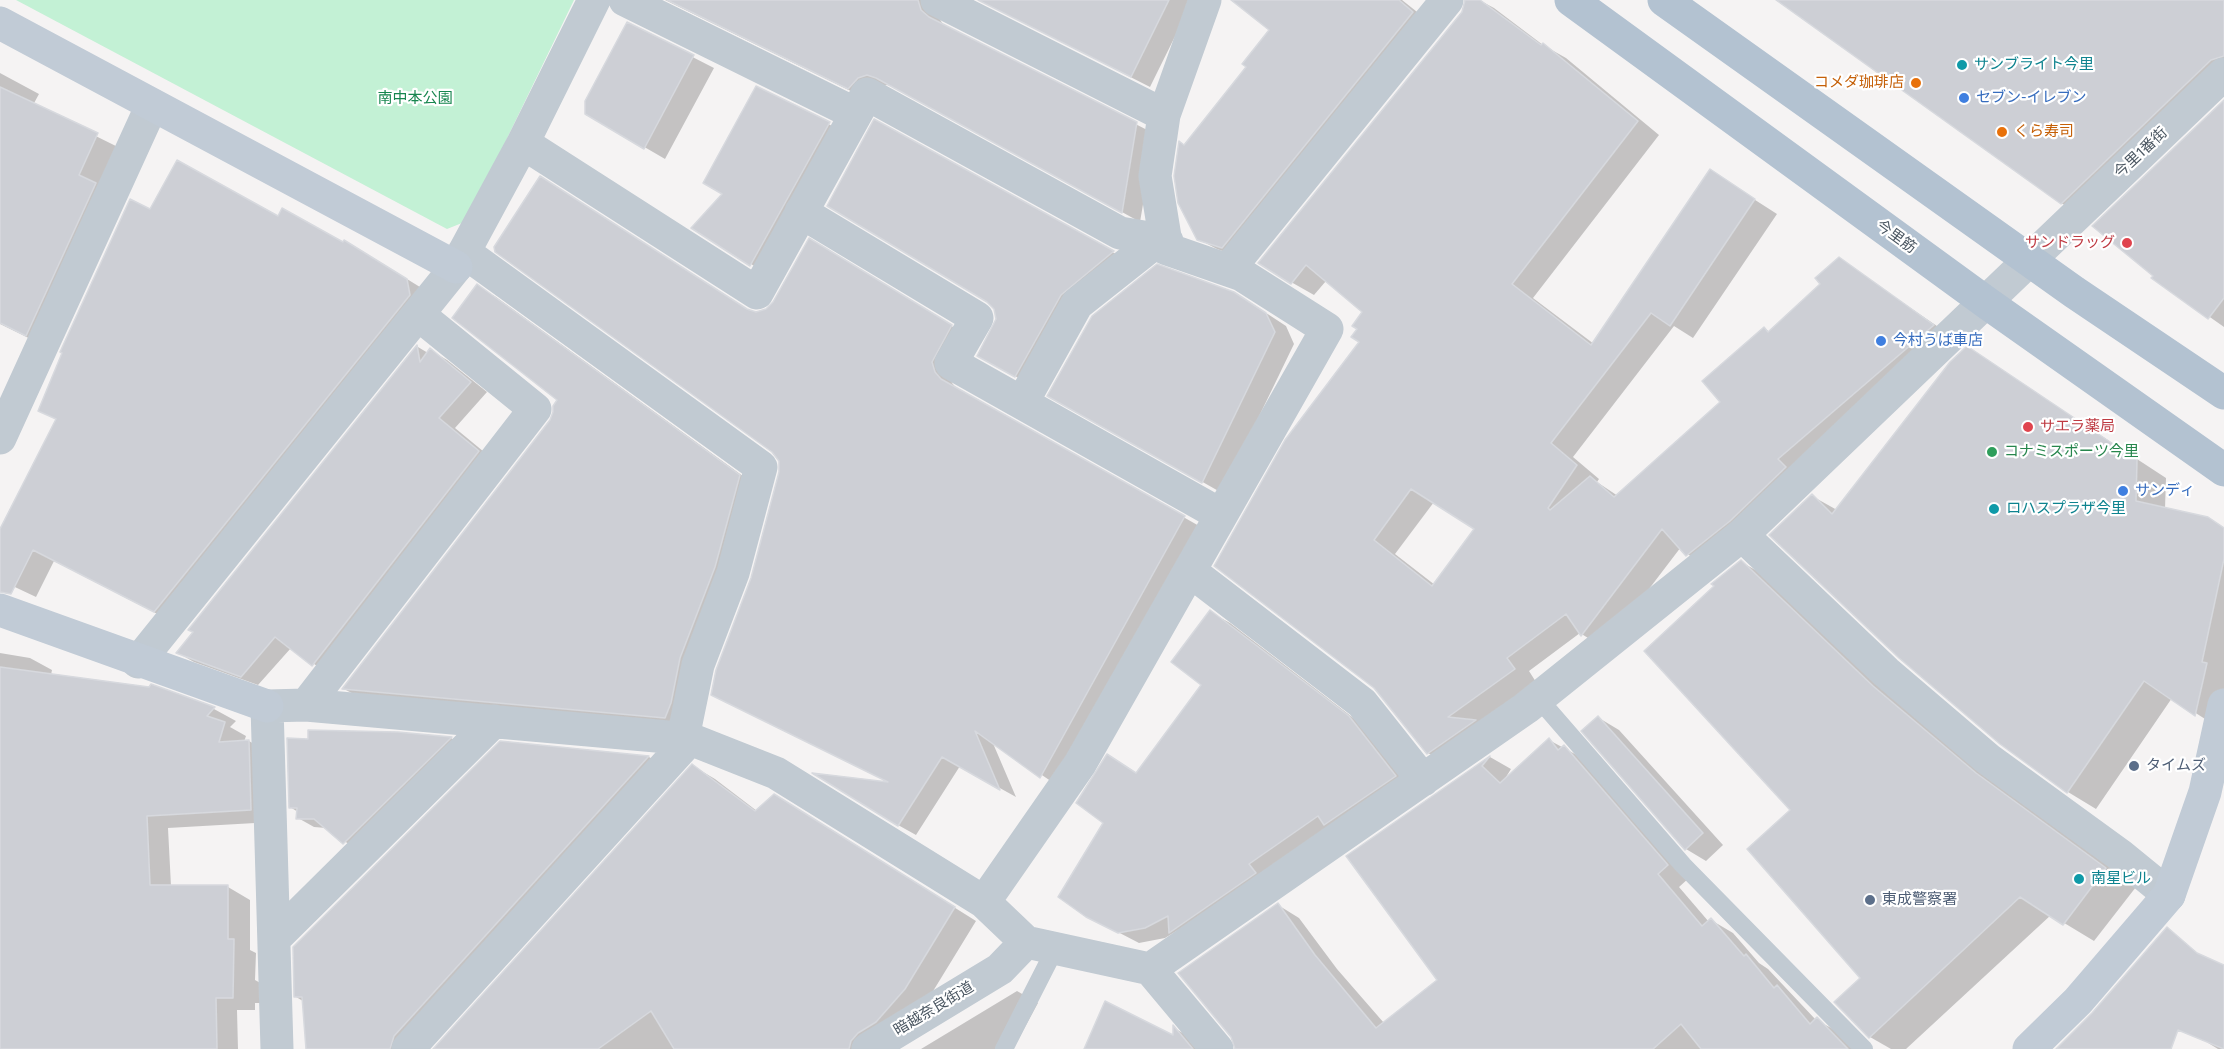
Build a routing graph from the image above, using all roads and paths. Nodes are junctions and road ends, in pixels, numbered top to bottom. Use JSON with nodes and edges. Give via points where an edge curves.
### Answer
{"nodes":[{"id":1,"x":594,"y":0,"type":"edge"},
{"id":2,"x":626,"y":0,"type":"edge"},
{"id":3,"x":937,"y":0,"type":"edge"},
{"id":4,"x":1204,"y":0,"type":"edge"},
{"id":5,"x":1447,"y":0,"type":"edge"},
{"id":6,"x":1571,"y":0,"type":"edge"},
{"id":7,"x":1664,"y":0,"type":"edge"},
{"id":8,"x":0,"y":23,"type":"edge"},
{"id":9,"x":2224,"y":74,"type":"edge"},
{"id":10,"x":152,"y":105,"type":"junction"},
{"id":11,"x":856,"y":114,"type":"junction"},
{"id":12,"x":1164,"y":115,"type":"junction"},
{"id":13,"x":523,"y":143,"type":"junction"},
{"id":14,"x":801,"y":212,"type":"junction"},
{"id":15,"x":1163,"y":240,"type":"junction"},
{"id":16,"x":460,"y":259,"type":"junction"},
{"id":17,"x":2030,"y":259,"type":"junction"},
{"id":18,"x":1228,"y":270,"type":"junction"},
{"id":19,"x":1987,"y":303,"type":"junction"},
{"id":20,"x":419,"y":315,"type":"junction"},
{"id":21,"x":2224,"y":393,"type":"edge"},
{"id":22,"x":1022,"y":404,"type":"junction"},
{"id":23,"x":0,"y":438,"type":"edge"},
{"id":24,"x":2224,"y":470,"type":"edge"},
{"id":25,"x":1221,"y":515,"type":"junction"},
{"id":26,"x":1742,"y":535,"type":"junction"},
{"id":27,"x":1190,"y":572,"type":"junction"},
{"id":28,"x":0,"y":610,"type":"edge"},
{"id":29,"x":138,"y":662,"type":"junction"},
{"id":30,"x":1538,"y":698,"type":"junction"},
{"id":31,"x":306,"y":705,"type":"junction"},
{"id":32,"x":2224,"y":705,"type":"edge"},
{"id":33,"x":267,"y":706,"type":"junction"},
{"id":34,"x":494,"y":722,"type":"junction"},
{"id":35,"x":687,"y":738,"type":"junction"},
{"id":36,"x":1423,"y":780,"type":"junction"},
{"id":37,"x":2169,"y":896,"type":"junction"},
{"id":38,"x":984,"y":902,"type":"junction"},
{"id":39,"x":275,"y":938,"type":"junction"},
{"id":40,"x":1041,"y":946,"type":"junction"},
{"id":41,"x":1150,"y":969,"type":"junction"},
{"id":42,"x":277,"y":1049,"type":"edge"},
{"id":43,"x":408,"y":1049,"type":"edge"},
{"id":44,"x":868,"y":1049,"type":"edge"},
{"id":45,"x":1004,"y":1049,"type":"edge"},
{"id":46,"x":1217,"y":1049,"type":"edge"},
{"id":47,"x":1864,"y":1049,"type":"edge"},
{"id":48,"x":2029,"y":1049,"type":"edge"}],
"edges":[{"from":1,"to":13,"type":"street"},
{"from":2,"to":11,"type":"street"},
{"from":3,"to":12,"type":"street"},
{"from":4,"to":12,"type":"street"},
{"from":5,"to":18,"type":"street"},
{"from":6,"to":19,"type":"main road","name":"今里筋"},
{"from":7,"to":17,"type":"main road"},
{"from":8,"to":10,"type":"street"},
{"from":9,"to":17,"type":"street","name":"今里1番街"},
{"from":10,"to":16,"type":"street"},
{"from":10,"to":23,"type":"street"},
{"from":11,"to":14,"type":"street"},
{"from":11,"to":15,"type":"street","via":[[867,94],[1120,233]]},
{"from":12,"to":15,"type":"street","via":[[1155,176]]},
{"from":13,"to":14,"type":"street","via":[[757,292]]},
{"from":13,"to":16,"type":"street"},
{"from":14,"to":22,"type":"street","via":[[977,318],[951,363]]},
{"from":15,"to":18,"type":"street","via":[[1167,249]]},
{"from":15,"to":22,"type":"street","via":[[1077,304]]},
{"from":16,"to":20,"type":"street"},
{"from":16,"to":35,"type":"street","via":[[761,467],[733,573],[698,665]]},
{"from":17,"to":19,"type":"street","name":"今里1番街"},
{"from":17,"to":21,"type":"main road"},
{"from":18,"to":25,"type":"street","via":[[1242,274],[1327,329]]},
{"from":19,"to":24,"type":"main road","name":"今里筋"},
{"from":19,"to":26,"type":"street","name":"今里1番街"},
{"from":20,"to":29,"type":"street"},
{"from":20,"to":31,"type":"street","via":[[535,409]]},
{"from":22,"to":25,"type":"street"},
{"from":25,"to":27,"type":"street"},
{"from":26,"to":30,"type":"street","name":"今里1番街"},
{"from":26,"to":37,"type":"street","via":[[1886,672],[1979,751]]},
{"from":27,"to":36,"type":"street","via":[[1362,703]]},
{"from":27,"to":38,"type":"street","via":[[1080,764]]},
{"from":28,"to":29,"type":"street"},
{"from":29,"to":33,"type":"street"},
{"from":30,"to":36,"type":"street","name":"今里1番街"},
{"from":30,"to":47,"type":"lane","via":[[1683,864]]},
{"from":31,"to":33,"type":"street"},
{"from":31,"to":34,"type":"street"},
{"from":32,"to":37,"type":"street","via":[[2205,792]]},
{"from":33,"to":39,"type":"street"},
{"from":34,"to":35,"type":"street"},
{"from":34,"to":39,"type":"street"},
{"from":35,"to":38,"type":"street","via":[[776,773]]},
{"from":35,"to":43,"type":"street"},
{"from":36,"to":41,"type":"street","name":"今里1番街"},
{"from":37,"to":48,"type":"street","via":[[2078,1001]]},
{"from":38,"to":40,"type":"street"},
{"from":39,"to":42,"type":"street"},
{"from":40,"to":41,"type":"street"},
{"from":40,"to":44,"type":"street","name":"暗越奈良街道"},
{"from":40,"to":45,"type":"lane"},
{"from":41,"to":46,"type":"street"}]}
